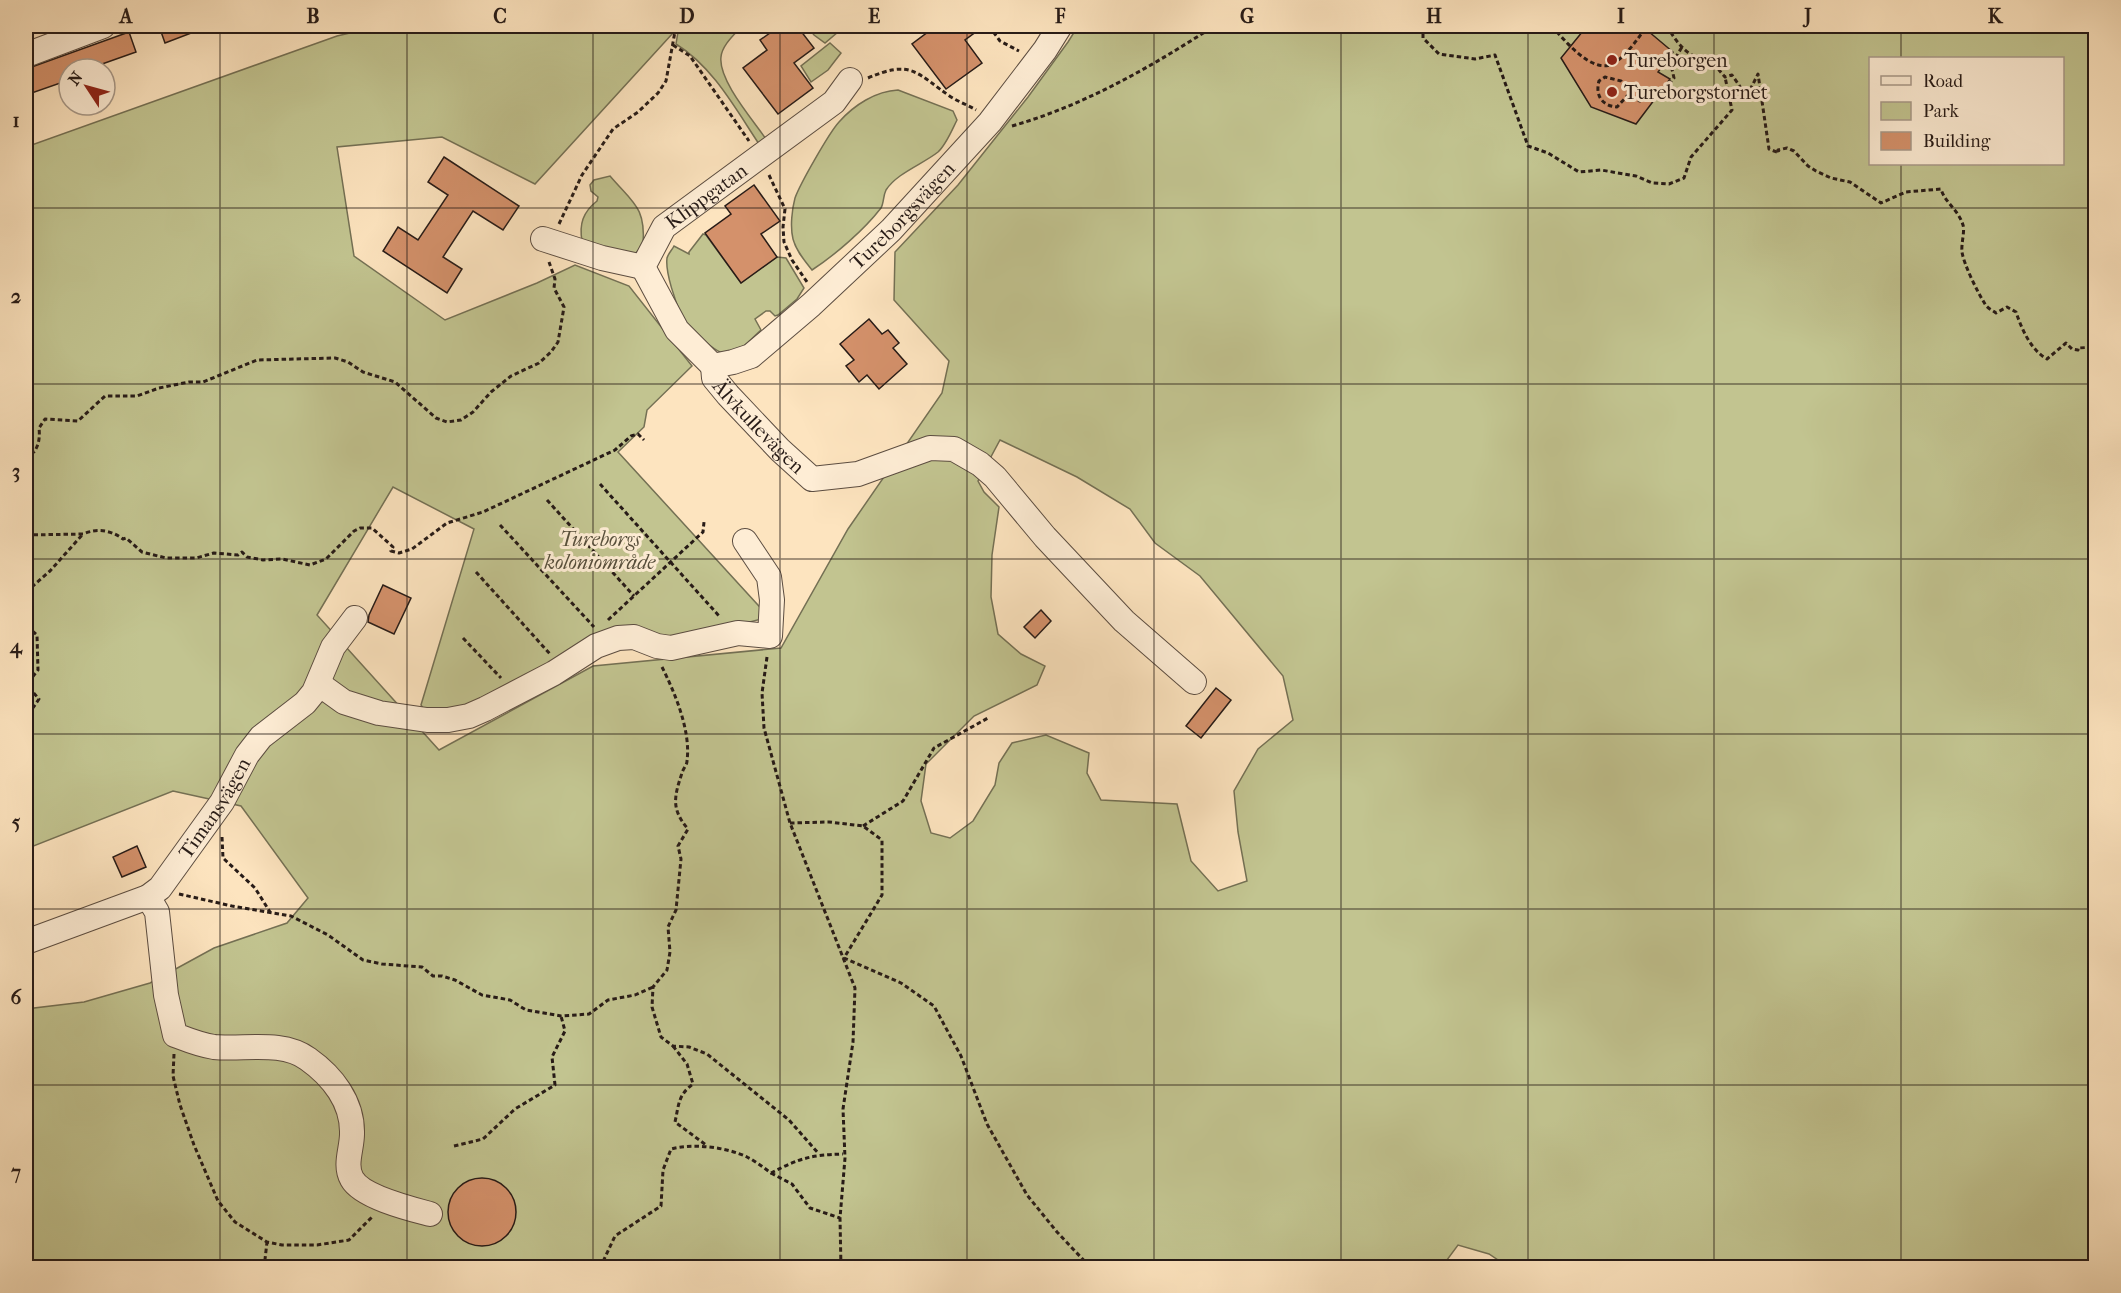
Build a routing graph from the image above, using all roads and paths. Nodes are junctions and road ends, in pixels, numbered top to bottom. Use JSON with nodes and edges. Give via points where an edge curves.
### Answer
{"nodes":[{"id":1,"x":104,"y":26,"type":"edge"},
{"id":2,"x":676,"y":26,"type":"edge"},
{"id":3,"x":739,"y":26,"type":"edge"},
{"id":4,"x":989,"y":26,"type":"edge"},
{"id":5,"x":1060,"y":26,"type":"edge"},
{"id":6,"x":1214,"y":26,"type":"edge"},
{"id":7,"x":1423,"y":26,"type":"edge"},
{"id":8,"x":1552,"y":26,"type":"edge"},
{"id":9,"x":1647,"y":26,"type":"edge"},
{"id":10,"x":1666,"y":26,"type":"edge"},
{"id":11,"x":743,"y":30,"type":"dead end"},
{"id":12,"x":673,"y":45,"type":"junction"},
{"id":13,"x":1682,"y":47,"type":"junction"},
{"id":14,"x":1024,"y":54,"type":"dead end"},
{"id":15,"x":26,"y":55,"type":"edge"},
{"id":16,"x":1725,"y":77,"type":"junction"},
{"id":17,"x":857,"y":80,"type":"joint"},
{"id":18,"x":1629,"y":94,"type":"junction"},
{"id":19,"x":985,"y":117,"type":"junction"},
{"id":20,"x":760,"y":157,"type":"junction"},
{"id":21,"x":543,"y":239,"type":"junction"},
{"id":22,"x":643,"y":267,"type":"junction"},
{"id":23,"x":811,"y":288,"type":"dead end"},
{"id":24,"x":2096,"y":347,"type":"edge"},
{"id":25,"x":712,"y":366,"type":"junction"},
{"id":26,"x":644,"y":440,"type":"dead end"},
{"id":27,"x":26,"y":457,"type":"edge"},
{"id":28,"x":600,"y":483,"type":"dead end"},
{"id":29,"x":547,"y":500,"type":"dead end"},
{"id":30,"x":704,"y":522,"type":"dead end"},
{"id":31,"x":500,"y":525,"type":"dead end"},
{"id":32,"x":83,"y":534,"type":"junction"},
{"id":33,"x":26,"y":535,"type":"edge"},
{"id":34,"x":745,"y":541,"type":"dead end"},
{"id":35,"x":671,"y":561,"type":"junction"},
{"id":36,"x":476,"y":572,"type":"dead end"},
{"id":37,"x":26,"y":592,"type":"edge"},
{"id":38,"x":634,"y":596,"type":"junction"},
{"id":39,"x":720,"y":617,"type":"dead end"},
{"id":40,"x":355,"y":618,"type":"dead end"},
{"id":41,"x":604,"y":624,"type":"dead end"},
{"id":42,"x":26,"y":630,"type":"edge"},
{"id":43,"x":597,"y":631,"type":"dead end"},
{"id":44,"x":770,"y":636,"type":"junction"},
{"id":45,"x":463,"y":639,"type":"dead end"},
{"id":46,"x":542,"y":660,"type":"dead end"},
{"id":47,"x":659,"y":663,"type":"dead end"},
{"id":48,"x":502,"y":679,"type":"dead end"},
{"id":49,"x":1194,"y":682,"type":"dead end"},
{"id":50,"x":319,"y":684,"type":"junction"},
{"id":51,"x":26,"y":717,"type":"edge"},
{"id":52,"x":988,"y":718,"type":"dead end"},
{"id":53,"x":212,"y":816,"type":"junction"},
{"id":54,"x":790,"y":823,"type":"junction"},
{"id":55,"x":863,"y":826,"type":"junction"},
{"id":56,"x":156,"y":890,"type":"junction"},
{"id":57,"x":270,"y":912,"type":"junction"},
{"id":58,"x":26,"y":942,"type":"edge"},
{"id":59,"x":844,"y":958,"type":"junction"},
{"id":60,"x":653,"y":987,"type":"junction"},
{"id":61,"x":561,"y":1016,"type":"junction"},
{"id":62,"x":175,"y":1035,"type":"junction"},
{"id":63,"x":673,"y":1046,"type":"junction"},
{"id":64,"x":454,"y":1146,"type":"dead end"},
{"id":65,"x":707,"y":1146,"type":"junction"},
{"id":66,"x":819,"y":1154,"type":"junction"},
{"id":67,"x":843,"y":1154,"type":"junction"},
{"id":68,"x":771,"y":1173,"type":"junction"},
{"id":69,"x":387,"y":1202,"type":"junction"},
{"id":70,"x":430,"y":1214,"type":"dead end"},
{"id":71,"x":840,"y":1218,"type":"junction"},
{"id":72,"x":267,"y":1242,"type":"junction"},
{"id":73,"x":264,"y":1268,"type":"edge"},
{"id":74,"x":600,"y":1268,"type":"edge"},
{"id":75,"x":841,"y":1268,"type":"edge"},
{"id":76,"x":1091,"y":1268,"type":"edge"}],
"edges":[{"from":1,"to":15,"type":"street"},
{"from":2,"to":12,"type":"path"},
{"from":3,"to":11,"type":"path"},
{"from":4,"to":14,"type":"path","via":[[1000,41]]},
{"from":5,"to":19,"type":"street","name":"Tureborgsvägen","via":[[1045,50]]},
{"from":6,"to":19,"type":"path","via":[[1122,82],[1042,117],[1008,127]]},
{"from":7,"to":16,"type":"path","via":[[1423,38],[1438,54],[1475,59],[1495,55],[1528,146],[1579,172],[1601,170],[1669,184],[1684,178],[1691,157],[1732,111]]},
{"from":8,"to":9,"type":"path","via":[[1578,52],[1605,66],[1623,55]]},
{"from":10,"to":13,"type":"path"},
{"from":12,"to":20,"type":"path","via":[[690,56]]},
{"from":12,"to":21,"type":"path","via":[[666,81],[658,93],[613,129],[582,175],[561,222]]},
{"from":13,"to":16,"type":"path","via":[[1708,60],[1723,59],[1719,70]]},
{"from":13,"to":18,"type":"path","via":[[1671,65],[1674,78],[1660,95],[1641,100]]},
{"from":16,"to":24,"type":"path","via":[[1732,75],[1749,92],[1758,74],[1769,149],[1779,153],[1778,150],[1787,148],[1794,151],[1816,171],[1850,182],[1881,203],[1906,192],[1941,189],[1959,215],[1964,228],[1963,258],[1986,306],[1996,313],[2007,307],[2016,312],[2037,353],[2047,359],[2066,343],[2078,350]]},
{"from":17,"to":19,"type":"path","via":[[892,69],[908,69]]},
{"from":17,"to":20,"type":"street","name":"Klippgatan"},
{"from":18,"to":18,"type":"path","via":[[1620,81],[1605,77],[1599,81],[1599,96],[1607,105],[1617,107]]},
{"from":19,"to":25,"type":"street","name":"Tureborgsvägen","via":[[891,230],[811,305],[751,356]]},
{"from":20,"to":22,"type":"street","name":"Klippgatan","via":[[664,227]]},
{"from":20,"to":23,"type":"path","via":[[785,209],[784,242]]},
{"from":21,"to":22,"type":"street"},
{"from":21,"to":27,"type":"path","via":[[554,288],[564,307],[558,342],[538,363],[511,376],[461,420],[447,422],[436,418],[394,382],[335,358],[257,360],[203,382],[159,388],[137,396],[105,396],[78,421],[45,419],[39,428],[36,448]]},
{"from":22,"to":25,"type":"street","via":[[677,330]]},
{"from":25,"to":49,"type":"street","name":"Älvkullevägen","via":[[714,378],[728,396],[812,479],[858,474],[930,448],[954,449],[980,464],[1124,621]]},
{"from":26,"to":32,"type":"path","via":[[638,434],[631,436],[615,450],[483,512],[447,523],[399,554],[391,551],[393,547],[372,528],[354,531],[326,559],[310,565],[282,559],[262,560],[242,552],[166,558],[142,552],[112,531],[91,530]]},
{"from":28,"to":35,"type":"path"},
{"from":29,"to":38,"type":"path"},
{"from":30,"to":35,"type":"path","via":[[703,532]]},
{"from":31,"to":43,"type":"path"},
{"from":32,"to":33,"type":"path"},
{"from":32,"to":37,"type":"path"},
{"from":34,"to":44,"type":"street","via":[[769,577]]},
{"from":35,"to":38,"type":"path"},
{"from":35,"to":39,"type":"path"},
{"from":36,"to":46,"type":"path","via":[[552,655]]},
{"from":38,"to":41,"type":"path"},
{"from":40,"to":50,"type":"street","name":"Timansvägen","via":[[333,647]]},
{"from":42,"to":51,"type":"path","via":[[37,635],[38,670],[30,680],[39,699]]},
{"from":44,"to":50,"type":"street","via":[[738,633],[671,648],[634,637],[618,638],[596,646],[554,673],[477,712],[448,720],[379,713],[344,702]]},
{"from":44,"to":54,"type":"path","via":[[762,693],[764,728]]},
{"from":45,"to":48,"type":"path"},
{"from":47,"to":60,"type":"path","via":[[675,692],[686,740],[688,763],[674,798],[688,829],[678,846],[681,859],[676,910],[668,927],[667,970]]},
{"from":50,"to":53,"type":"street","name":"Timansvägen","via":[[305,703],[261,737]]},
{"from":52,"to":55,"type":"path","via":[[934,748],[903,801]]},
{"from":53,"to":56,"type":"street","name":"Timansvägen"},
{"from":53,"to":57,"type":"path","via":[[223,826],[223,858],[255,888]]},
{"from":54,"to":55,"type":"path"},
{"from":54,"to":59,"type":"path"},
{"from":55,"to":59,"type":"path","via":[[882,840],[882,895]]},
{"from":56,"to":57,"type":"path"},
{"from":56,"to":58,"type":"street"},
{"from":56,"to":62,"type":"street","via":[[166,994]]},
{"from":57,"to":61,"type":"path","via":[[313,926],[363,960],[422,967],[433,976],[455,980],[482,995],[510,1000],[526,1010]]},
{"from":59,"to":67,"type":"path","via":[[855,988],[853,1042],[843,1109]]},
{"from":59,"to":76,"type":"path","via":[[901,983],[934,1006],[961,1056],[987,1124],[1027,1195]]},
{"from":60,"to":61,"type":"path","via":[[608,1000],[589,1014]]},
{"from":60,"to":63,"type":"path","via":[[652,1007],[661,1037]]},
{"from":61,"to":64,"type":"path","via":[[565,1031],[552,1057],[555,1085],[514,1109],[483,1139]]},
{"from":62,"to":69,"type":"street","via":[[214,1047],[292,1050],[306,1057],[342,1093],[352,1133],[348,1165],[352,1180]]},
{"from":62,"to":72,"type":"path","via":[[173,1076],[203,1168],[218,1201],[235,1222]]},
{"from":63,"to":65,"type":"path","via":[[687,1064],[693,1084],[680,1098],[675,1122]]},
{"from":63,"to":66,"type":"path","via":[[707,1054],[789,1120]]},
{"from":65,"to":68,"type":"path","via":[[746,1156]]},
{"from":65,"to":74,"type":"path","via":[[671,1149],[663,1170],[661,1206],[615,1236]]},
{"from":66,"to":67,"type":"path"},
{"from":66,"to":68,"type":"path","via":[[798,1159]]},
{"from":67,"to":71,"type":"path"},
{"from":68,"to":71,"type":"path","via":[[792,1184],[810,1208]]},
{"from":69,"to":70,"type":"street"},
{"from":69,"to":72,"type":"path","via":[[349,1240],[317,1245]]},
{"from":71,"to":75,"type":"path"},
{"from":72,"to":73,"type":"path"}]}
